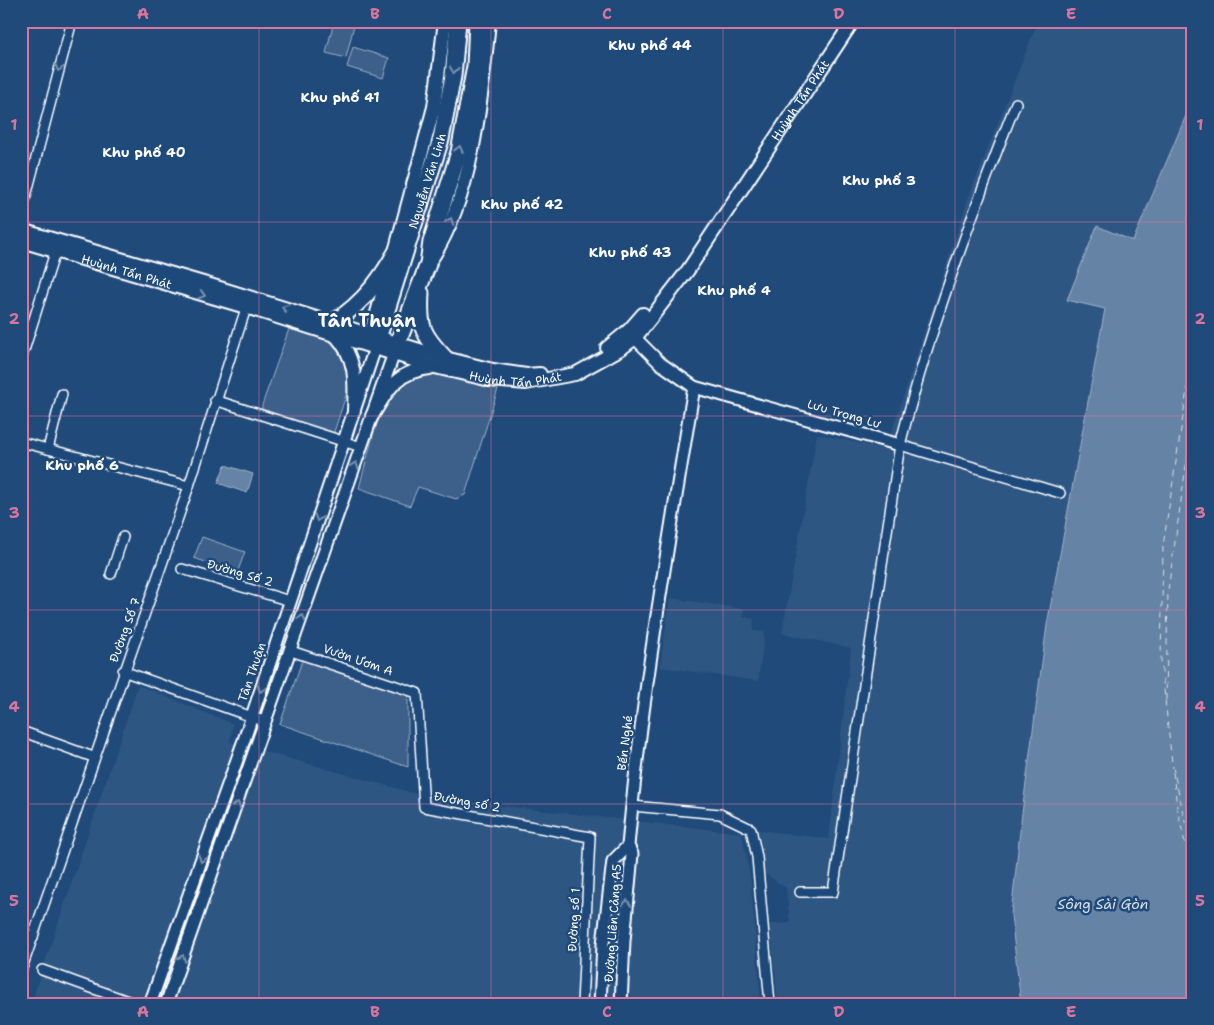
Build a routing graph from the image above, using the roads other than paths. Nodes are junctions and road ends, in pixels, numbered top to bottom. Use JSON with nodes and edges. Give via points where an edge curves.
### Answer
{"nodes":[{"id":1,"x":72,"y":21,"type":"edge"},
{"id":2,"x":445,"y":21,"type":"edge"},
{"id":3,"x":458,"y":21,"type":"edge"},
{"id":4,"x":477,"y":21,"type":"edge"},
{"id":5,"x":489,"y":21,"type":"edge"},
{"id":6,"x":844,"y":22,"type":"edge"},
{"id":7,"x":487,"y":41,"type":"junction"},
{"id":8,"x":475,"y":57,"type":"junction"},
{"id":9,"x":1016,"y":103,"type":"dead end"},
{"id":10,"x":415,"y":184,"type":"junction"},
{"id":11,"x":420,"y":207,"type":"junction"},
{"id":12,"x":21,"y":215,"type":"edge"},
{"id":13,"x":21,"y":230,"type":"edge"},
{"id":14,"x":21,"y":241,"type":"edge"},
{"id":15,"x":57,"y":246,"type":"junction"},
{"id":16,"x":392,"y":260,"type":"junction"},
{"id":17,"x":425,"y":271,"type":"junction"},
{"id":18,"x":248,"y":302,"type":"junction"},
{"id":19,"x":333,"y":330,"type":"junction"},
{"id":20,"x":632,"y":334,"type":"junction"},
{"id":21,"x":375,"y":340,"type":"junction"},
{"id":22,"x":395,"y":348,"type":"junction"},
{"id":23,"x":21,"y":360,"type":"edge"},
{"id":24,"x":440,"y":363,"type":"junction"},
{"id":25,"x":694,"y":387,"type":"junction"},
{"id":26,"x":62,"y":394,"type":"dead end"},
{"id":27,"x":216,"y":400,"type":"junction"},
{"id":28,"x":354,"y":411,"type":"junction"},
{"id":29,"x":372,"y":416,"type":"junction"},
{"id":30,"x":21,"y":442,"type":"edge"},
{"id":31,"x":344,"y":442,"type":"junction"},
{"id":32,"x":900,"y":444,"type":"junction"},
{"id":33,"x":361,"y":447,"type":"junction"},
{"id":34,"x":48,"y":449,"type":"junction"},
{"id":35,"x":189,"y":486,"type":"junction"},
{"id":36,"x":1060,"y":493,"type":"dead end"},
{"id":37,"x":123,"y":537,"type":"dead end"},
{"id":38,"x":182,"y":569,"type":"dead end"},
{"id":39,"x":111,"y":574,"type":"dead end"},
{"id":40,"x":290,"y":601,"type":"junction"},
{"id":41,"x":290,"y":651,"type":"junction"},
{"id":42,"x":271,"y":659,"type":"junction"},
{"id":43,"x":286,"y":664,"type":"junction"},
{"id":44,"x":124,"y":670,"type":"junction"},
{"id":45,"x":417,"y":693,"type":"joint"},
{"id":46,"x":251,"y":718,"type":"junction"},
{"id":47,"x":266,"y":722,"type":"junction"},
{"id":48,"x":21,"y":731,"type":"edge"},
{"id":49,"x":94,"y":757,"type":"junction"},
{"id":50,"x":632,"y":806,"type":"junction"},
{"id":51,"x":590,"y":837,"type":"joint"},
{"id":52,"x":628,"y":846,"type":"junction"},
{"id":53,"x":800,"y":892,"type":"dead end"},
{"id":54,"x":21,"y":933,"type":"edge"},
{"id":55,"x":33,"y":937,"type":"junction"},
{"id":56,"x":42,"y":970,"type":"dead end"},
{"id":57,"x":21,"y":971,"type":"edge"},
{"id":58,"x":106,"y":994,"type":"junction"},
{"id":59,"x":103,"y":1003,"type":"edge"},
{"id":60,"x":136,"y":1004,"type":"edge"},
{"id":61,"x":150,"y":1004,"type":"edge"},
{"id":62,"x":166,"y":1004,"type":"edge"},
{"id":63,"x":582,"y":1004,"type":"edge"},
{"id":64,"x":600,"y":1004,"type":"edge"},
{"id":65,"x":621,"y":1004,"type":"edge"},
{"id":66,"x":770,"y":1004,"type":"edge"}],
"edges":[{"from":1,"to":12,"type":"street","one_way":true},
{"from":2,"to":10,"type":"main road","name":"Nguyễn Văn Linh","via":[[434,107]]},
{"from":3,"to":11,"type":"highway","name":"Nguyễn Văn Linh","one_way":true,"via":[[447,110]]},
{"from":4,"to":8,"type":"highway","name":"Nguyễn Văn Linh"},
{"from":5,"to":7,"type":"main road","name":"Nguyễn Văn Linh"},
{"from":6,"to":20,"type":"main road","name":"Huỳnh Tấn Phát","via":[[832,47],[688,270]]},
{"from":7,"to":8,"type":"highway"},
{"from":17,"to":7,"type":"main road","name":"Nguyễn Văn Linh","one_way":true,"via":[[441,245],[470,156],[483,92]]},
{"from":17,"to":8,"type":"highway","name":"Nguyễn Văn Linh","one_way":true,"via":[[459,152]]},
{"from":9,"to":32,"type":"street","via":[[976,202],[917,376]]},
{"from":10,"to":11,"type":"highway"},
{"from":10,"to":16,"type":"main road","name":"Nguyễn Văn Linh"},
{"from":11,"to":16,"type":"highway"},
{"from":11,"to":21,"type":"highway","name":"Nguyễn Văn Linh"},
{"from":13,"to":15,"type":"main road","name":"Huỳnh Tấn Phát"},
{"from":14,"to":15,"type":"main road","name":"Huỳnh Tấn Phát"},
{"from":15,"to":18,"type":"main road","name":"Huỳnh Tấn Phát"},
{"from":15,"to":23,"type":"street"},
{"from":16,"to":19,"type":"highway","via":[[366,298]]},
{"from":16,"to":21,"type":"main road","name":"Nguyễn Văn Linh"},
{"from":17,"to":22,"type":"highway","name":"Nguyễn Văn Linh"},
{"from":17,"to":24,"type":"highway","via":[[420,319]]},
{"from":18,"to":19,"type":"main road","name":"Huỳnh Tấn Phát"},
{"from":18,"to":27,"type":"street","name":"Đường Số 7"},
{"from":19,"to":21,"type":"main road","name":"Huỳnh Tấn Phát"},
{"from":19,"to":28,"type":"main road","via":[[347,348],[352,362]]},
{"from":20,"to":24,"type":"main road","name":"Huỳnh Tấn Phát","via":[[567,369],[548,373],[526,375]]},
{"from":20,"to":25,"type":"street","name":"Lưu Trọng Lư","via":[[660,363]]},
{"from":21,"to":22,"type":"main road","name":"Huỳnh Tấn Phát"},
{"from":21,"to":28,"type":"street","name":"Tân Thuận"},
{"from":22,"to":24,"type":"main road","name":"Huỳnh Tấn Phát"},
{"from":22,"to":29,"type":"street"},
{"from":24,"to":29,"type":"main road","via":[[402,376],[387,391]]},
{"from":25,"to":32,"type":"street","name":"Lưu Trọng Lư"},
{"from":25,"to":50,"type":"street","name":"Bến Nghé","via":[[656,609]]},
{"from":26,"to":34,"type":"street"},
{"from":27,"to":31,"type":"street"},
{"from":27,"to":35,"type":"street","name":"Đường Số 7"},
{"from":28,"to":31,"type":"street","name":"Tân Thuận"},
{"from":29,"to":33,"type":"street"},
{"from":30,"to":34,"type":"street"},
{"from":31,"to":33,"type":"street"},
{"from":31,"to":40,"type":"street","name":"Tân Thuận","one_way":true},
{"from":32,"to":36,"type":"street","name":"Lưu Trọng Lư"},
{"from":32,"to":53,"type":"street","via":[[833,892]]},
{"from":41,"to":33,"type":"street","one_way":true},
{"from":34,"to":35,"type":"street"},
{"from":35,"to":44,"type":"street","name":"Đường Số 7"},
{"from":37,"to":39,"type":"street"},
{"from":38,"to":40,"type":"street","name":"Đường Số 2"},
{"from":40,"to":42,"type":"street","name":"Tân Thuận"},
{"from":41,"to":43,"type":"street"},
{"from":41,"to":45,"type":"street","name":"Vườn Ươm A"},
{"from":42,"to":43,"type":"street"},
{"from":42,"to":46,"type":"street","name":"Tân Thuận","one_way":true},
{"from":43,"to":47,"type":"street"},
{"from":44,"to":46,"type":"street"},
{"from":44,"to":49,"type":"street","name":"Đường Số 7"},
{"from":45,"to":51,"type":"street","name":"Đường số 2","via":[[424,807]]},
{"from":46,"to":47,"type":"street"},
{"from":46,"to":61,"type":"street","name":"Tân Thuận","one_way":true},
{"from":62,"to":47,"type":"street","one_way":true},
{"from":48,"to":49,"type":"street"},
{"from":49,"to":55,"type":"street","name":"Đường Số 7"},
{"from":50,"to":52,"type":"street","name":"Đường Liên Cảng A5"},
{"from":50,"to":66,"type":"street","via":[[720,814],[751,828],[757,857]]},
{"from":51,"to":63,"type":"street","name":"Đường số 1"},
{"from":52,"to":64,"type":"street","name":"Đường Liên Cảng A5","via":[[613,861]]},
{"from":65,"to":52,"type":"street","name":"Đường Liên Cảng A5","one_way":true,"via":[[632,854]]},
{"from":54,"to":55,"type":"street"},
{"from":55,"to":57,"type":"street","name":"Đường Số 7"},
{"from":56,"to":58,"type":"street"},
{"from":58,"to":59,"type":"street"},
{"from":58,"to":60,"type":"street"}]}
